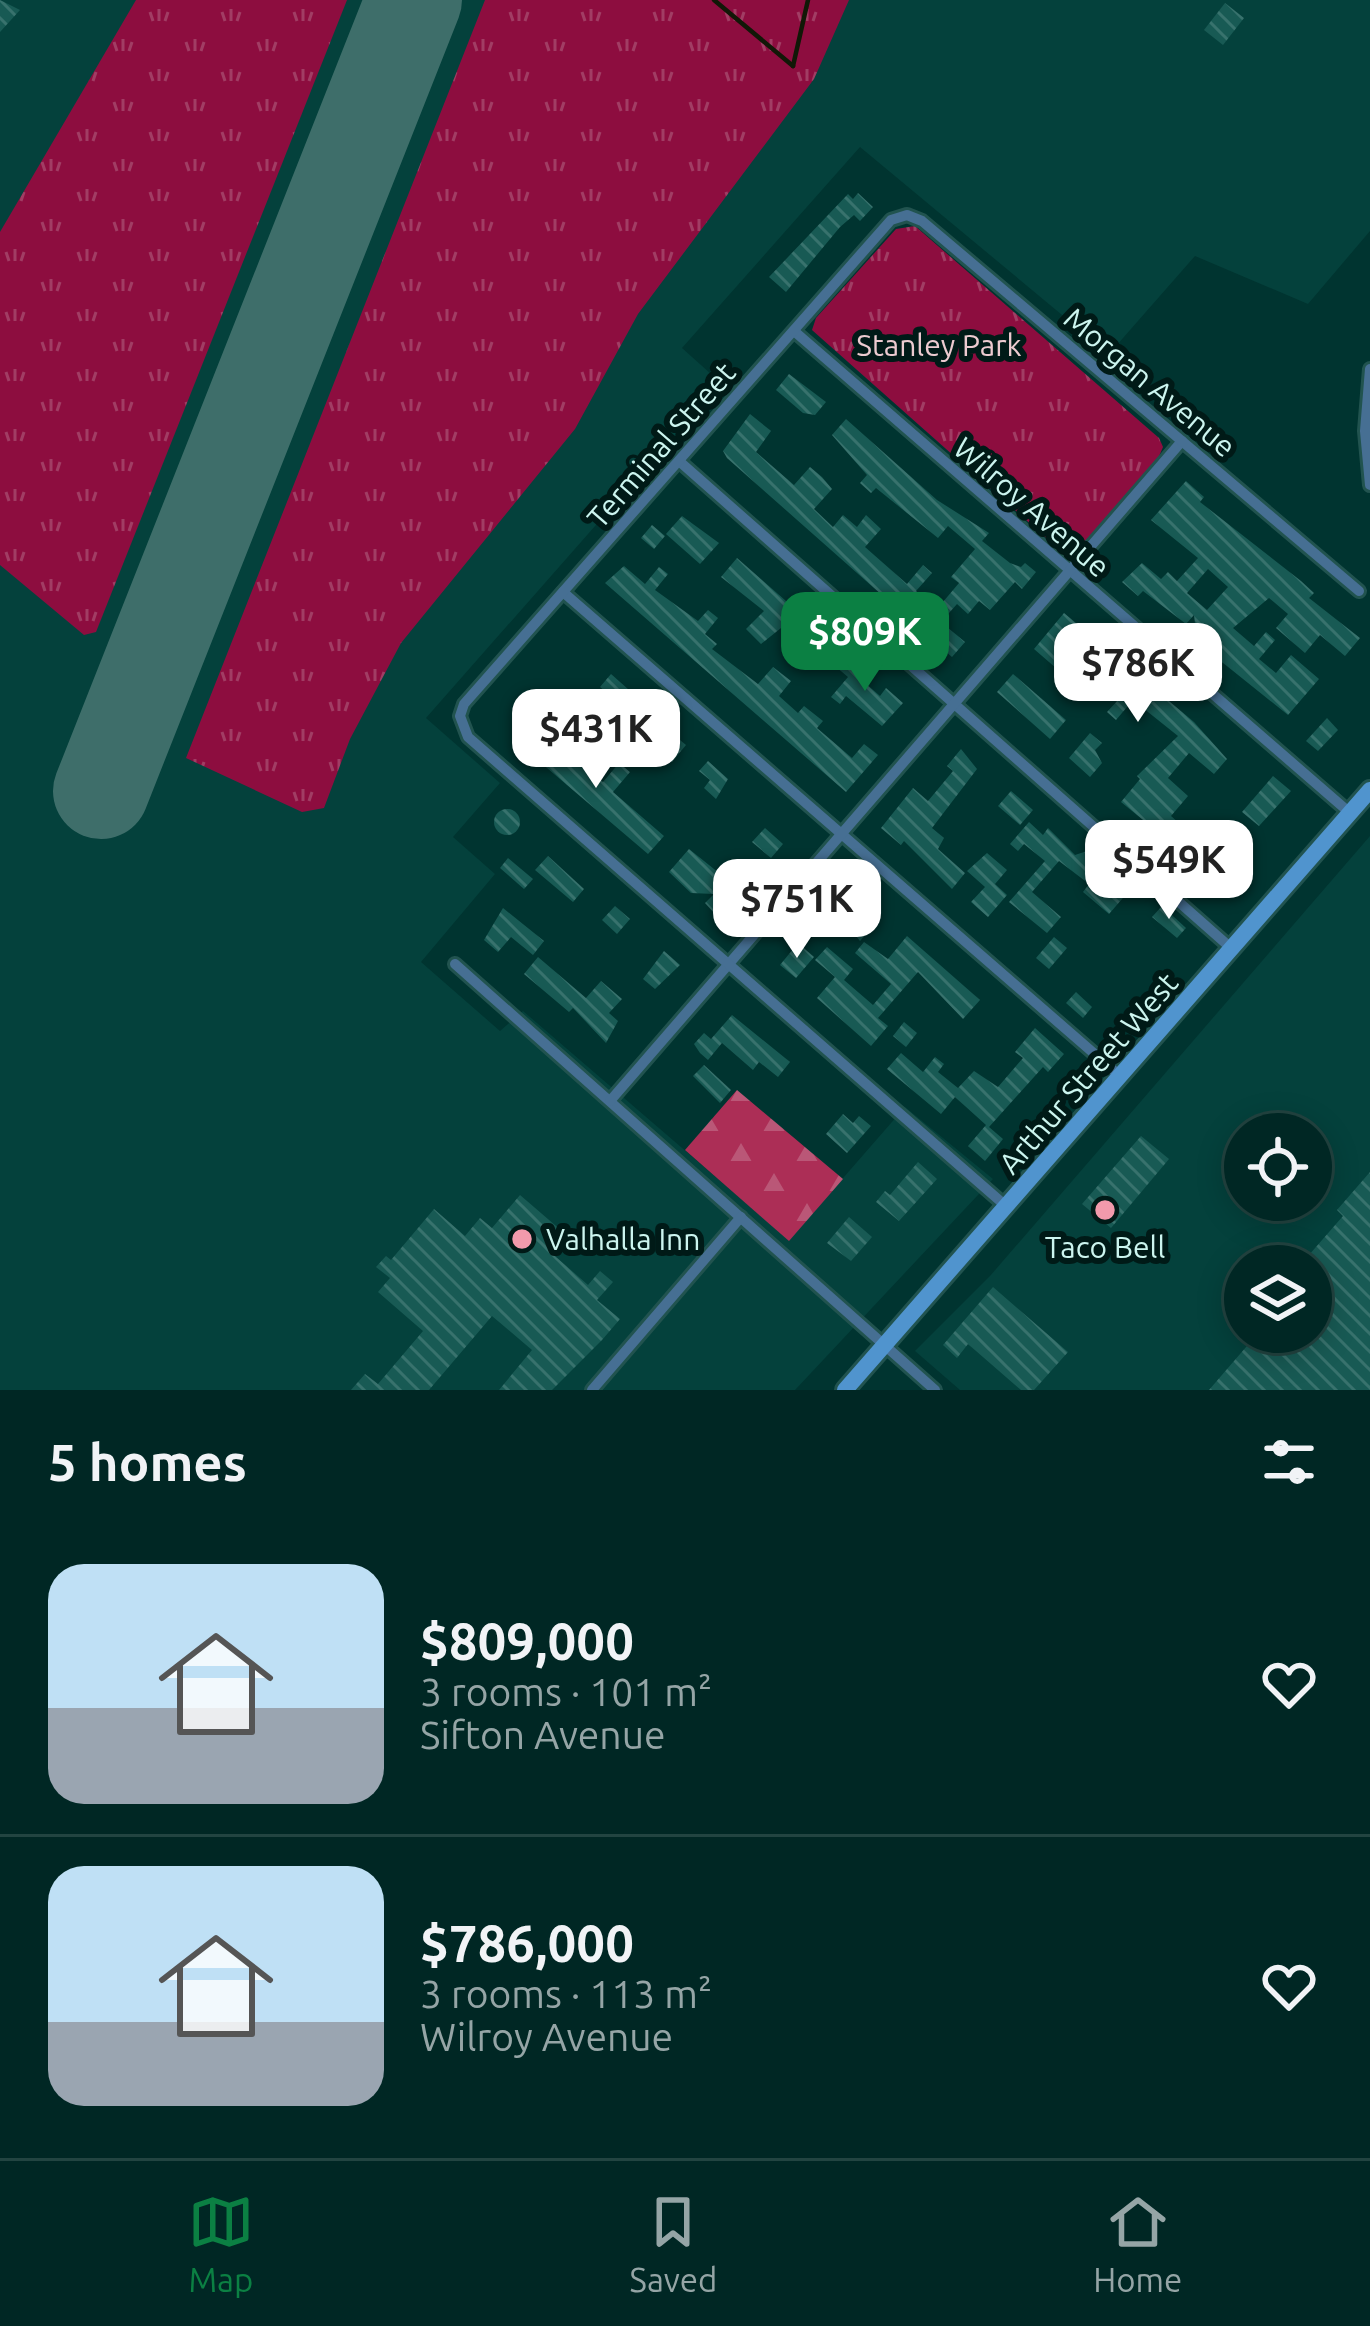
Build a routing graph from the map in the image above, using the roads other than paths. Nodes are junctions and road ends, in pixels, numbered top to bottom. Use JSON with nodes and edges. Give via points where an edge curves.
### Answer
{"nodes":[{"id":1,"x":907,"y":215,"type":"joint"},
{"id":2,"x":794,"y":331,"type":"junction"},
{"id":3,"x":1370,"y":369,"type":"edge"},
{"id":4,"x":1182,"y":441,"type":"junction"},
{"id":5,"x":679,"y":461,"type":"junction"},
{"id":6,"x":1370,"y":485,"type":"edge"},
{"id":7,"x":1069,"y":572,"type":"junction"},
{"id":8,"x":1359,"y":591,"type":"dead end"},
{"id":9,"x":563,"y":592,"type":"junction"},
{"id":10,"x":954,"y":704,"type":"junction"},
{"id":11,"x":1370,"y":790,"type":"edge"},
{"id":12,"x":1350,"y":813,"type":"junction"},
{"id":13,"x":839,"y":836,"type":"junction"},
{"id":14,"x":1231,"y":948,"type":"junction"},
{"id":15,"x":455,"y":964,"type":"dead end"},
{"id":16,"x":729,"y":965,"type":"junction"},
{"id":17,"x":1120,"y":1076,"type":"junction"},
{"id":18,"x":610,"y":1101,"type":"junction"},
{"id":19,"x":1007,"y":1207,"type":"junction"},
{"id":20,"x":741,"y":1217,"type":"junction"},
{"id":21,"x":886,"y":1344,"type":"junction"},
{"id":22,"x":592,"y":1390,"type":"edge"},
{"id":23,"x":845,"y":1390,"type":"edge"},
{"id":24,"x":935,"y":1390,"type":"edge"}],
"edges":[{"from":1,"to":2,"type":"street","name":"Terminal Street","via":[[891,220]]},
{"from":1,"to":4,"type":"street","name":"Morgan Avenue"},
{"from":2,"to":5,"type":"street","name":"Terminal Street"},
{"from":2,"to":7,"type":"street","name":"Wilroy Avenue"},
{"from":3,"to":6,"type":"street"},
{"from":4,"to":7,"type":"street"},
{"from":4,"to":8,"type":"street","name":"Morgan Avenue"},
{"from":5,"to":9,"type":"street","name":"Terminal Street"},
{"from":5,"to":10,"type":"street"},
{"from":7,"to":10,"type":"street"},
{"from":7,"to":12,"type":"street","name":"Wilroy Avenue"},
{"from":9,"to":13,"type":"street"},
{"from":9,"to":16,"type":"street","name":"Terminal Street","via":[[464,704],[468,737]]},
{"from":10,"to":13,"type":"street"},
{"from":10,"to":14,"type":"street"},
{"from":11,"to":12,"type":"main road","name":"Arthur Street West"},
{"from":12,"to":14,"type":"main road","name":"Arthur Street West"},
{"from":13,"to":16,"type":"street"},
{"from":13,"to":17,"type":"street"},
{"from":14,"to":17,"type":"main road","name":"Arthur Street West"},
{"from":15,"to":18,"type":"street"},
{"from":16,"to":18,"type":"street"},
{"from":16,"to":19,"type":"street"},
{"from":17,"to":19,"type":"main road","name":"Arthur Street West"},
{"from":18,"to":20,"type":"street"},
{"from":19,"to":21,"type":"main road","name":"Arthur Street West"},
{"from":20,"to":21,"type":"street"},
{"from":20,"to":22,"type":"street"},
{"from":21,"to":23,"type":"main road","name":"Arthur Street West"},
{"from":21,"to":24,"type":"street"}]}
